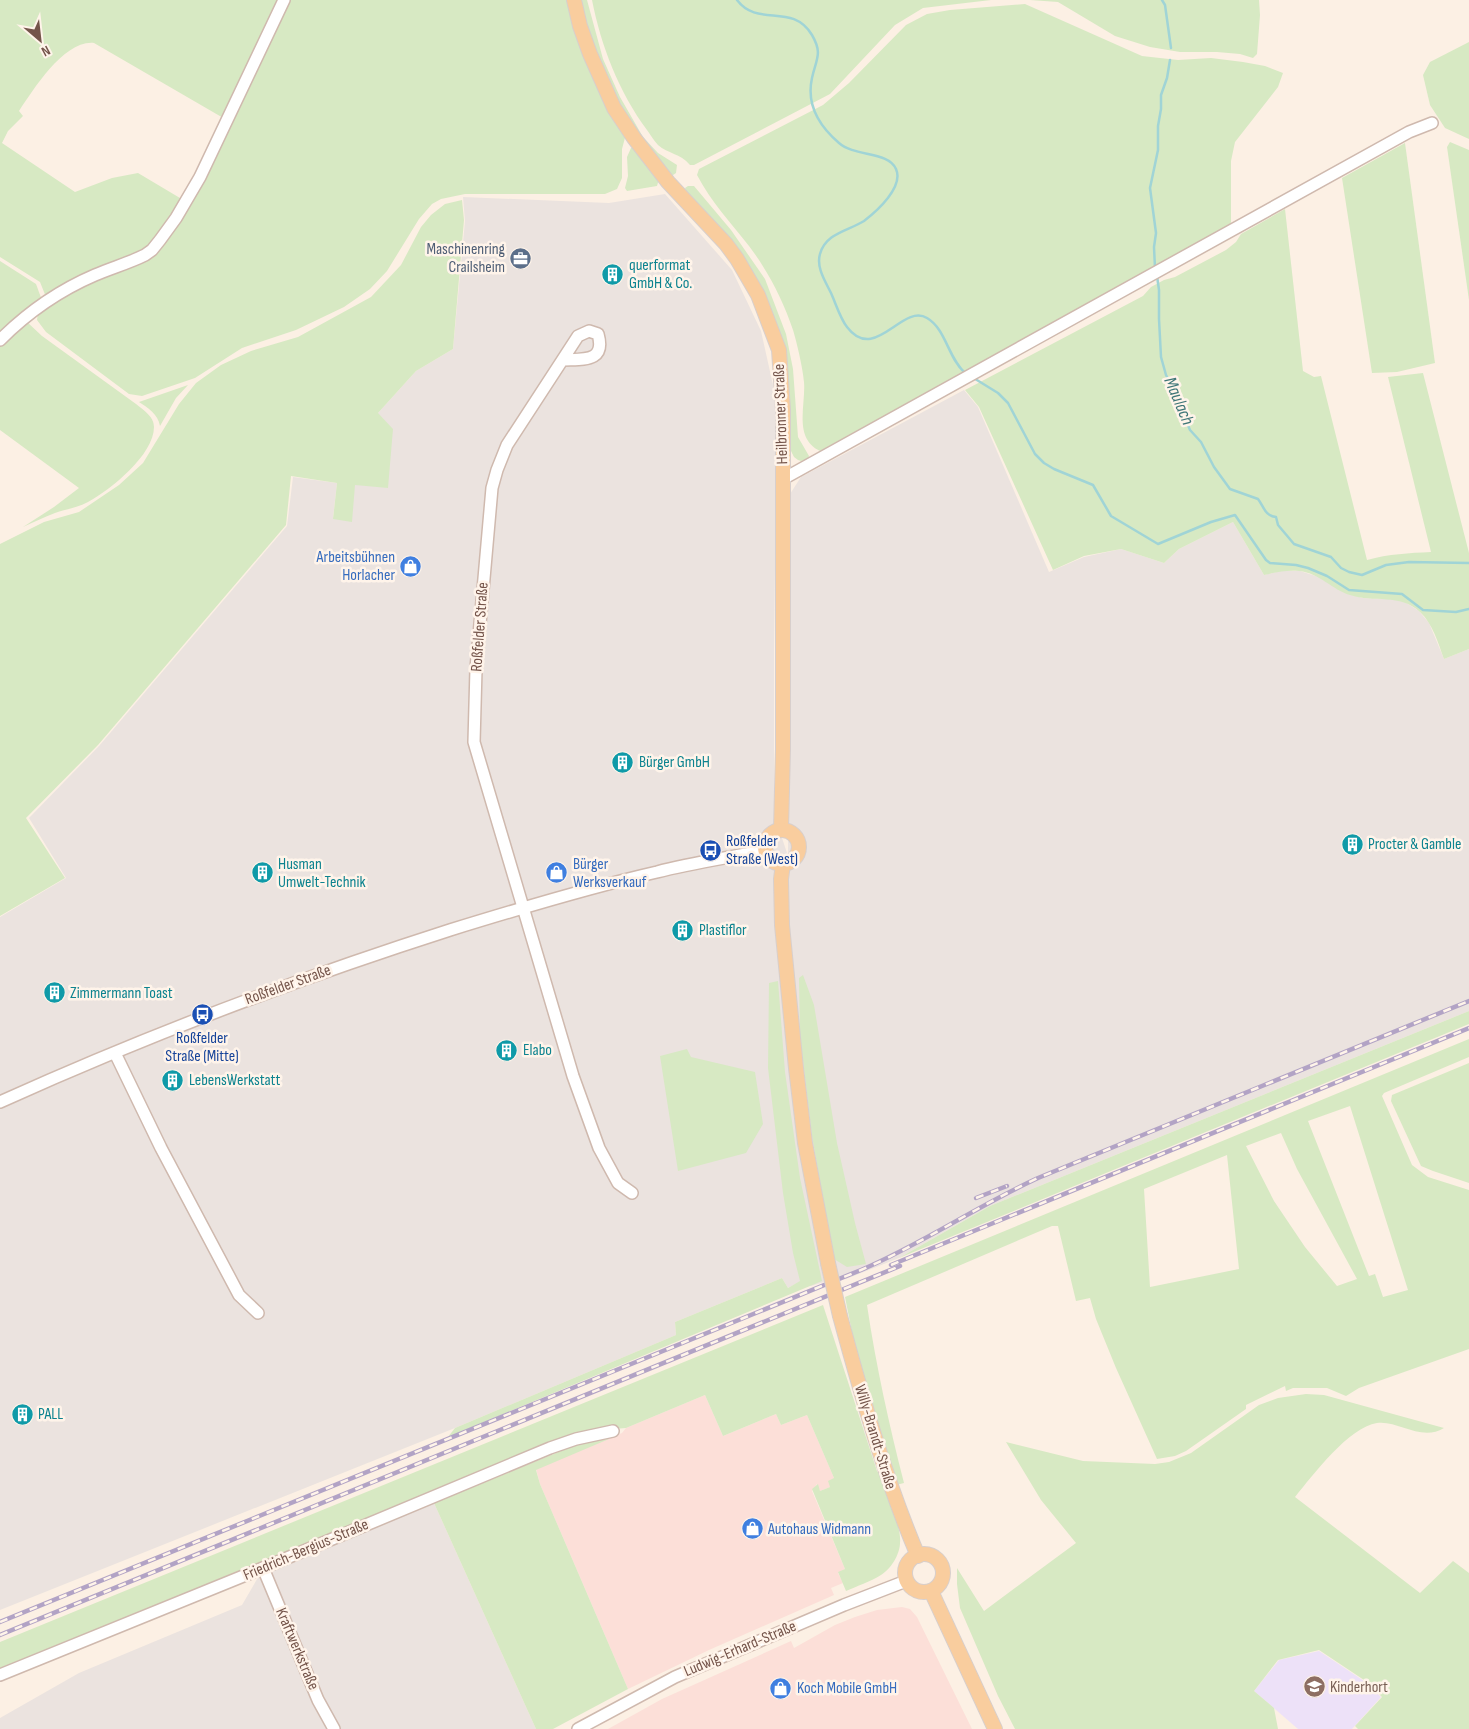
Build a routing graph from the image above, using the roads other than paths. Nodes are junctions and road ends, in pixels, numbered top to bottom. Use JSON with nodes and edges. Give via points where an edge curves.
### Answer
{"nodes":[{"id":1,"x":284,"y":0,"type":"edge"},
{"id":2,"x":574,"y":0,"type":"edge"},
{"id":3,"x":1432,"y":123,"type":"dead end"},
{"id":4,"x":0,"y":340,"type":"edge"},
{"id":5,"x":564,"y":360,"type":"dead end"},
{"id":6,"x":783,"y":479,"type":"junction"},
{"id":7,"x":780,"y":830,"type":"junction"},
{"id":8,"x":765,"y":852,"type":"junction"},
{"id":9,"x":783,"y":864,"type":"junction"},
{"id":10,"x":522,"y":908,"type":"junction"},
{"id":11,"x":115,"y":1053,"type":"junction"},
{"id":12,"x":0,"y":1102,"type":"edge"},
{"id":13,"x":632,"y":1193,"type":"dead end"},
{"id":14,"x":258,"y":1313,"type":"dead end"},
{"id":15,"x":613,"y":1431,"type":"dead end"},
{"id":16,"x":918,"y":1556,"type":"junction"},
{"id":17,"x":263,"y":1568,"type":"junction"},
{"id":18,"x":906,"y":1581,"type":"junction"},
{"id":19,"x":931,"y":1591,"type":"junction"},
{"id":20,"x":0,"y":1675,"type":"edge"},
{"id":21,"x":334,"y":1729,"type":"edge"},
{"id":22,"x":578,"y":1729,"type":"edge"},
{"id":23,"x":995,"y":1729,"type":"edge"}],
"edges":[{"from":1,"to":4,"type":"street","via":[[200,177],[152,250],[48,300]]},
{"from":2,"to":6,"type":"main road","name":"Heilbronner Straße","via":[[590,54],[614,108],[668,182],[726,244],[758,295],[778,350],[783,392]]},
{"from":3,"to":6,"type":"street","via":[[1409,132]]},
{"from":5,"to":10,"type":"street","name":"Roßfelder Straße","via":[[499,462],[492,488],[476,669],[474,742]]},
{"from":6,"to":7,"type":"main road","name":"Heilbronner Straße"},
{"from":7,"to":8,"type":"main road","via":[[766,840]]},
{"from":7,"to":9,"type":"main road","via":[[794,836],[799,850],[793,860]]},
{"from":8,"to":9,"type":"main road","via":[[769,859]]},
{"from":8,"to":10,"type":"street","name":"Roßfelder Straße","via":[[657,872]]},
{"from":9,"to":16,"type":"main road","name":"Willy-Brandt-Straße","bridge":true,"via":[[782,925],[796,1068],[805,1143],[828,1263],[861,1394],[894,1498]]},
{"from":10,"to":11,"type":"street","name":"Roßfelder Straße","via":[[412,942],[249,999]]},
{"from":10,"to":13,"type":"street","name":"Roßfelder Straße","via":[[573,1076],[599,1148],[618,1183]]},
{"from":11,"to":12,"type":"street","name":"Roßfelder Straße"},
{"from":11,"to":14,"type":"street","via":[[160,1148],[239,1295]]},
{"from":15,"to":17,"type":"street","name":"Friedrich-Bergius-Straße","via":[[550,1448]]},
{"from":16,"to":18,"type":"main road","via":[[908,1563]]},
{"from":16,"to":19,"type":"main road","via":[[924,1554],[936,1559],[942,1570],[940,1582]]},
{"from":17,"to":20,"type":"street","name":"Friedrich-Bergius-Straße"},
{"from":17,"to":21,"type":"street","name":"Kraftwerkstraße","via":[[318,1700]]},
{"from":18,"to":19,"type":"main road","via":[[920,1592]]},
{"from":18,"to":22,"type":"street","name":"Ludwig-Erhard-Straße","via":[[675,1677]]},
{"from":19,"to":23,"type":"main road"}]}
